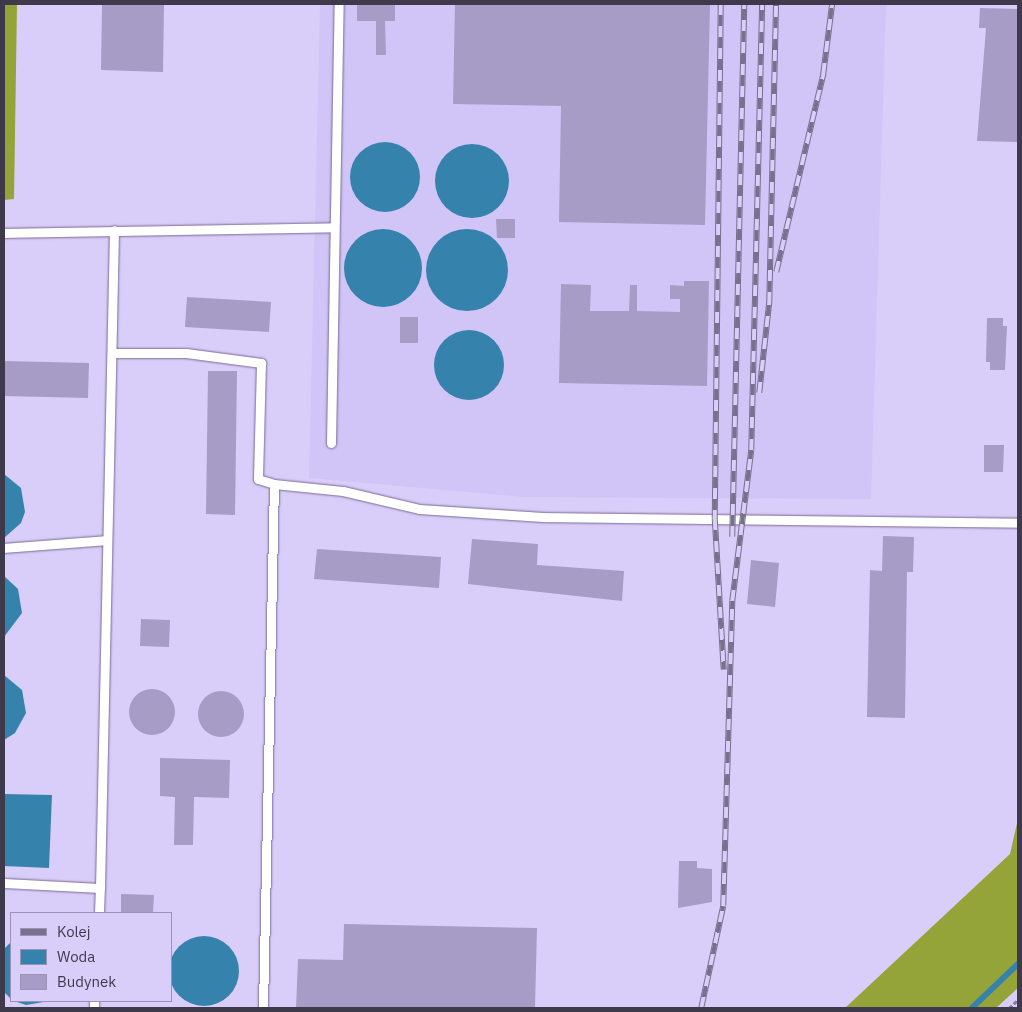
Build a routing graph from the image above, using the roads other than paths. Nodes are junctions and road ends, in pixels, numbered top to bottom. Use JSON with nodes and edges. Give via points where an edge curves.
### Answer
{"nodes":[{"id":1,"x":339,"y":4,"type":"edge"},
{"id":2,"x":334,"y":227,"type":"junction"},
{"id":3,"x":114,"y":230,"type":"junction"},
{"id":4,"x":4,"y":233,"type":"edge"},
{"id":5,"x":113,"y":353,"type":"junction"},
{"id":6,"x":331,"y":443,"type":"dead end"},
{"id":7,"x":274,"y":484,"type":"junction"},
{"id":8,"x":1018,"y":523,"type":"edge"},
{"id":9,"x":107,"y":540,"type":"junction"},
{"id":10,"x":4,"y":548,"type":"edge"},
{"id":11,"x":4,"y":883,"type":"edge"},
{"id":12,"x":100,"y":888,"type":"junction"},
{"id":13,"x":99,"y":912,"type":"edge"},
{"id":14,"x":264,"y":1008,"type":"edge"}],
"edges":[{"from":1,"to":2,"type":"lane"},
{"from":2,"to":3,"type":"lane"},
{"from":2,"to":6,"type":"lane"},
{"from":3,"to":4,"type":"lane"},
{"from":3,"to":5,"type":"lane"},
{"from":5,"to":7,"type":"lane","via":[[186,353],[261,363],[258,479]]},
{"from":5,"to":9,"type":"lane"},
{"from":7,"to":8,"type":"lane","via":[[344,491],[419,509],[543,517]]},
{"from":7,"to":14,"type":"lane"},
{"from":9,"to":10,"type":"lane"},
{"from":9,"to":12,"type":"lane"},
{"from":11,"to":12,"type":"lane"},
{"from":12,"to":13,"type":"lane"}]}
